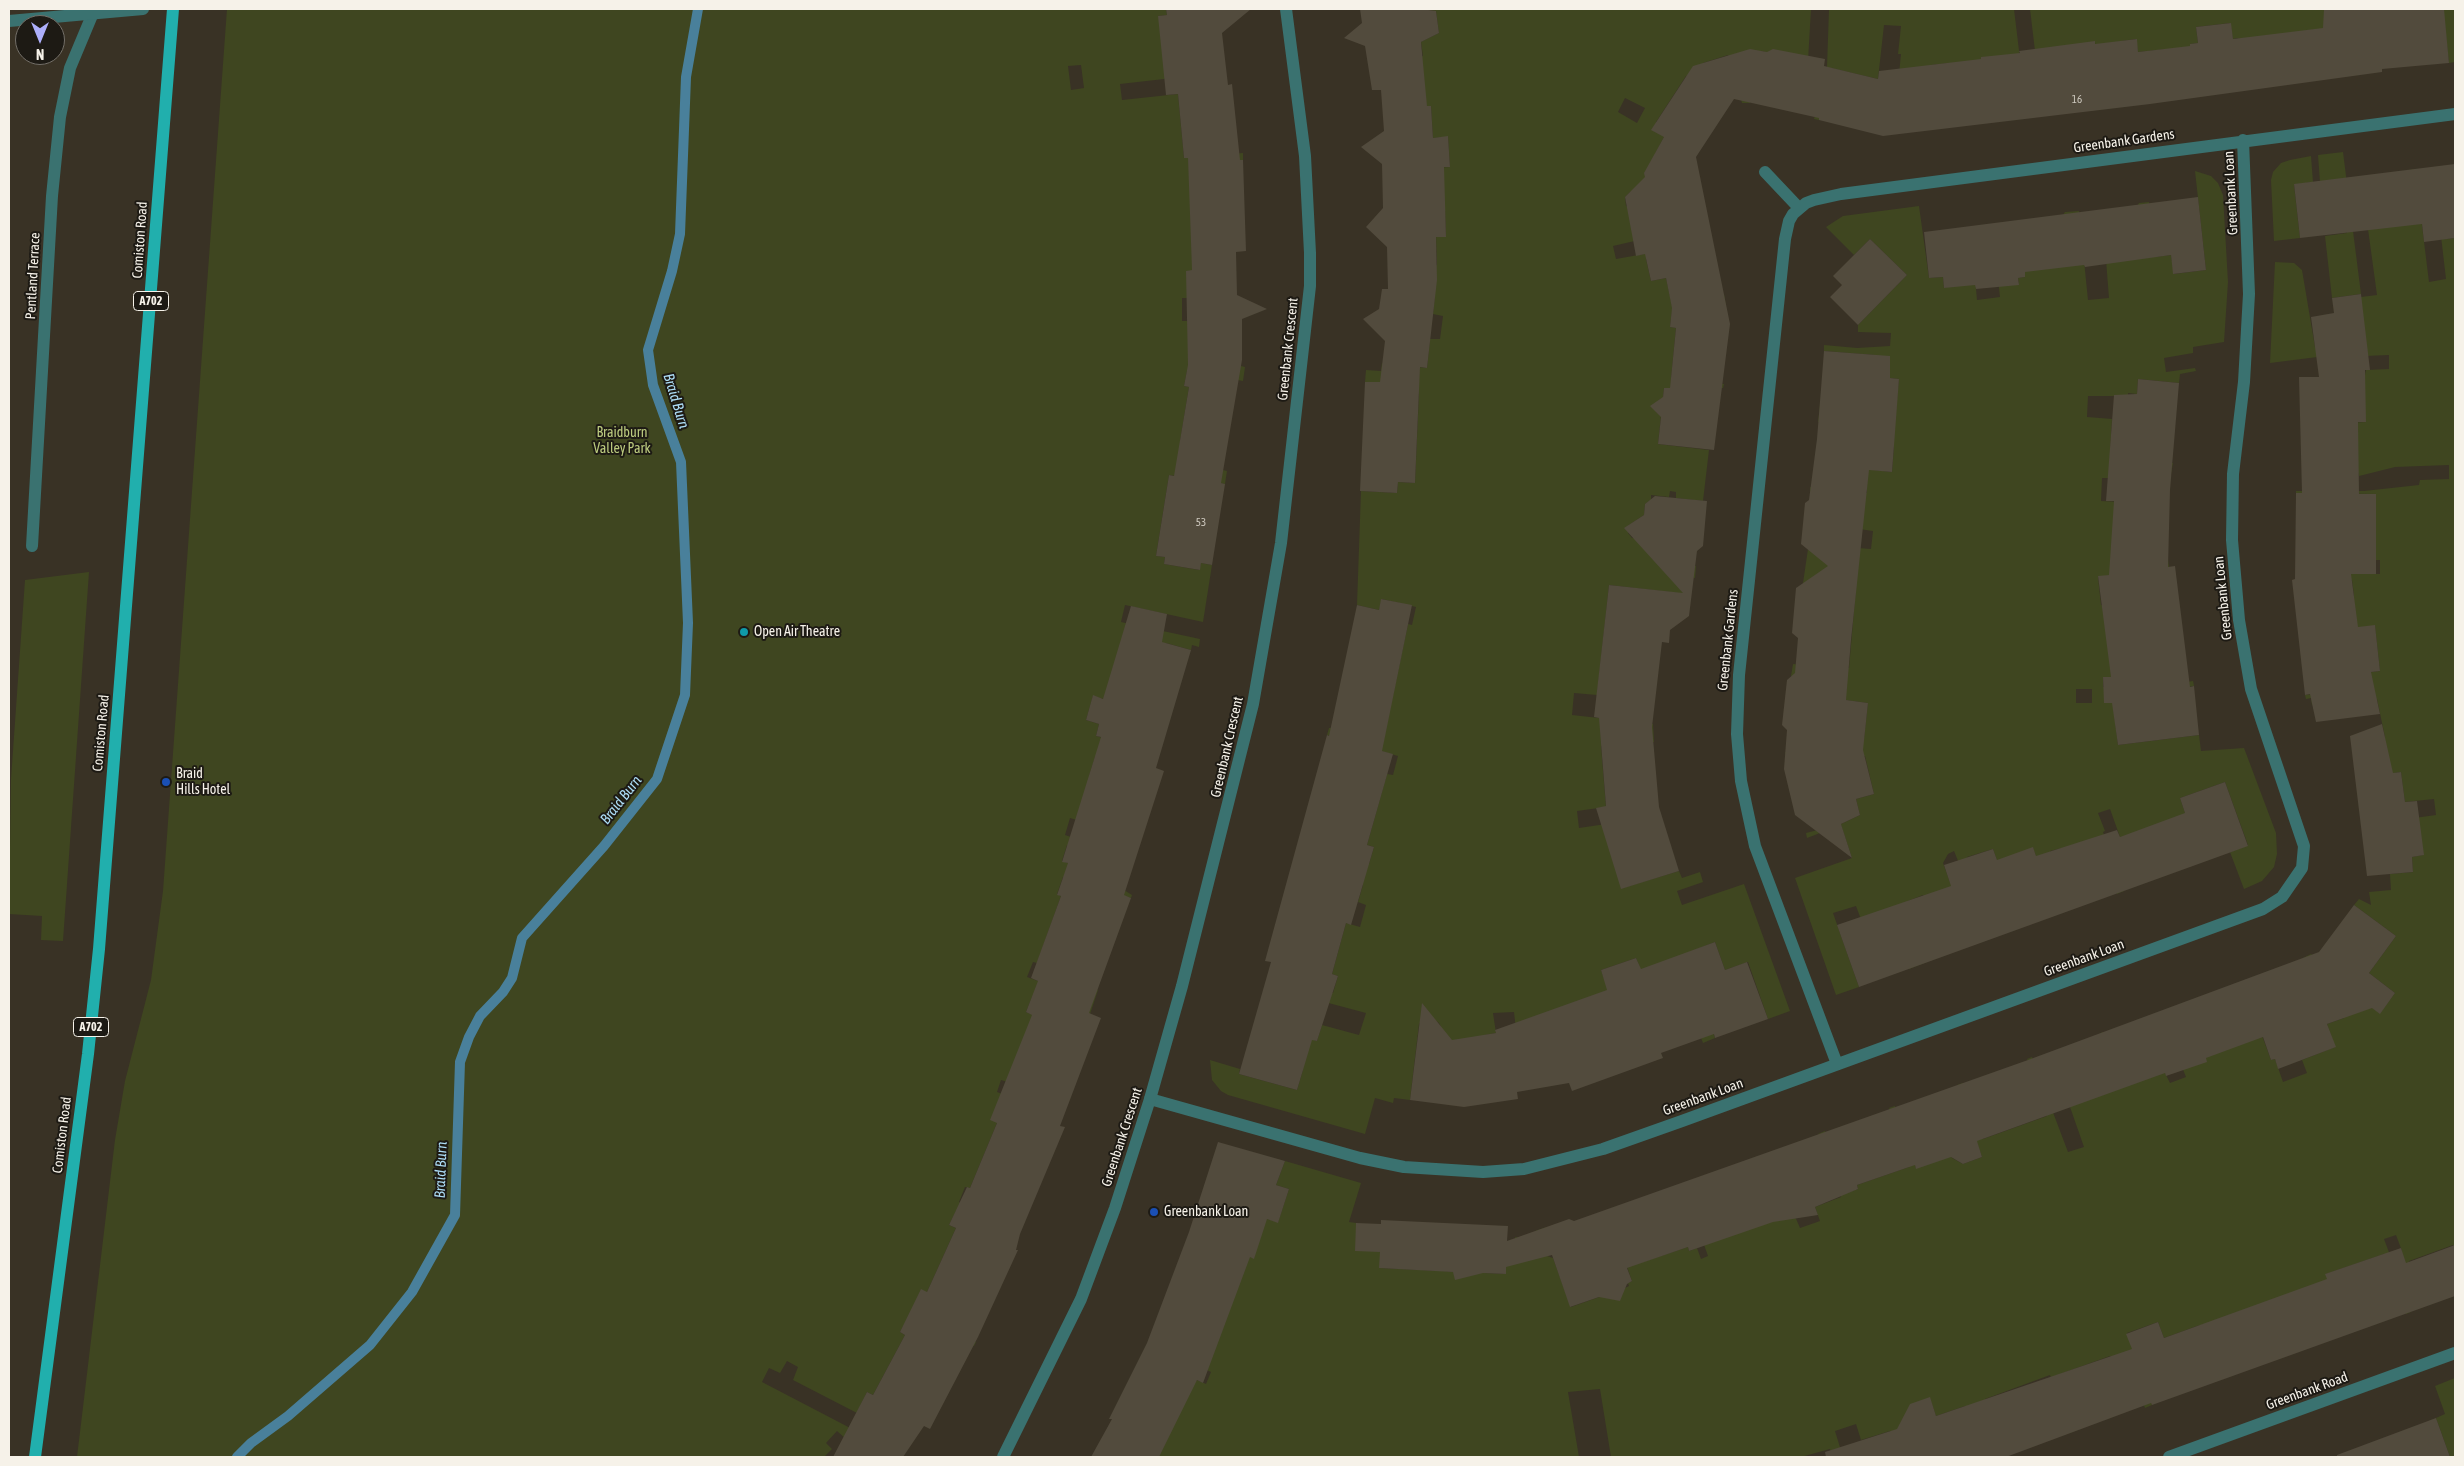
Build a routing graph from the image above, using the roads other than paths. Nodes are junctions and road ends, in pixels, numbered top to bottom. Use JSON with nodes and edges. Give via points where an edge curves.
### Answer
{"nodes":[{"id":1,"x":143,"y":9,"type":"edge"},
{"id":2,"x":173,"y":9,"type":"edge"},
{"id":3,"x":1286,"y":9,"type":"edge"},
{"id":4,"x":93,"y":13,"type":"junction"},
{"id":5,"x":9,"y":21,"type":"edge"},
{"id":6,"x":2455,"y":114,"type":"edge"},
{"id":7,"x":2243,"y":140,"type":"junction"},
{"id":8,"x":1765,"y":172,"type":"dead end"},
{"id":9,"x":1799,"y":208,"type":"junction"},
{"id":10,"x":32,"y":546,"type":"dead end"},
{"id":11,"x":1837,"y":1064,"type":"junction"},
{"id":12,"x":1150,"y":1099,"type":"junction"},
{"id":13,"x":2455,"y":1353,"type":"edge"},
{"id":14,"x":35,"y":1457,"type":"edge"},
{"id":15,"x":1003,"y":1457,"type":"edge"},
{"id":16,"x":2169,"y":1457,"type":"edge"}],
"edges":[{"from":1,"to":4,"type":"street"},
{"from":2,"to":14,"type":"main road","name":"Comiston Road","number":"A702","via":[[99,949]]},
{"from":3,"to":12,"type":"street","name":"Greenbank Crescent","via":[[1305,156],[1310,253],[1307,317],[1281,543],[1253,704]]},
{"from":4,"to":5,"type":"street"},
{"from":4,"to":10,"type":"street","name":"Pentland Terrace","via":[[70,68],[60,117],[52,196]]},
{"from":6,"to":7,"type":"street","name":"Greenbank Gardens"},
{"from":7,"to":9,"type":"street","name":"Greenbank Gardens","via":[[1841,194],[1814,200]]},
{"from":7,"to":11,"type":"street","name":"Greenbank Loan","via":[[2249,294],[2244,382],[2233,474],[2234,567],[2251,689],[2304,846],[2302,868],[2282,897],[2263,909]]},
{"from":8,"to":9,"type":"street"},
{"from":9,"to":11,"type":"street","name":"Greenbank Gardens","via":[[1789,221],[1785,239],[1739,667],[1737,734],[1741,781],[1755,846]]},
{"from":11,"to":12,"type":"street","name":"Greenbank Loan","via":[[1603,1149],[1524,1169],[1483,1172],[1404,1167],[1360,1158]]},
{"from":12,"to":15,"type":"street","name":"Greenbank Crescent","via":[[1081,1299]]},
{"from":13,"to":16,"type":"street","name":"Greenbank Road"}]}
